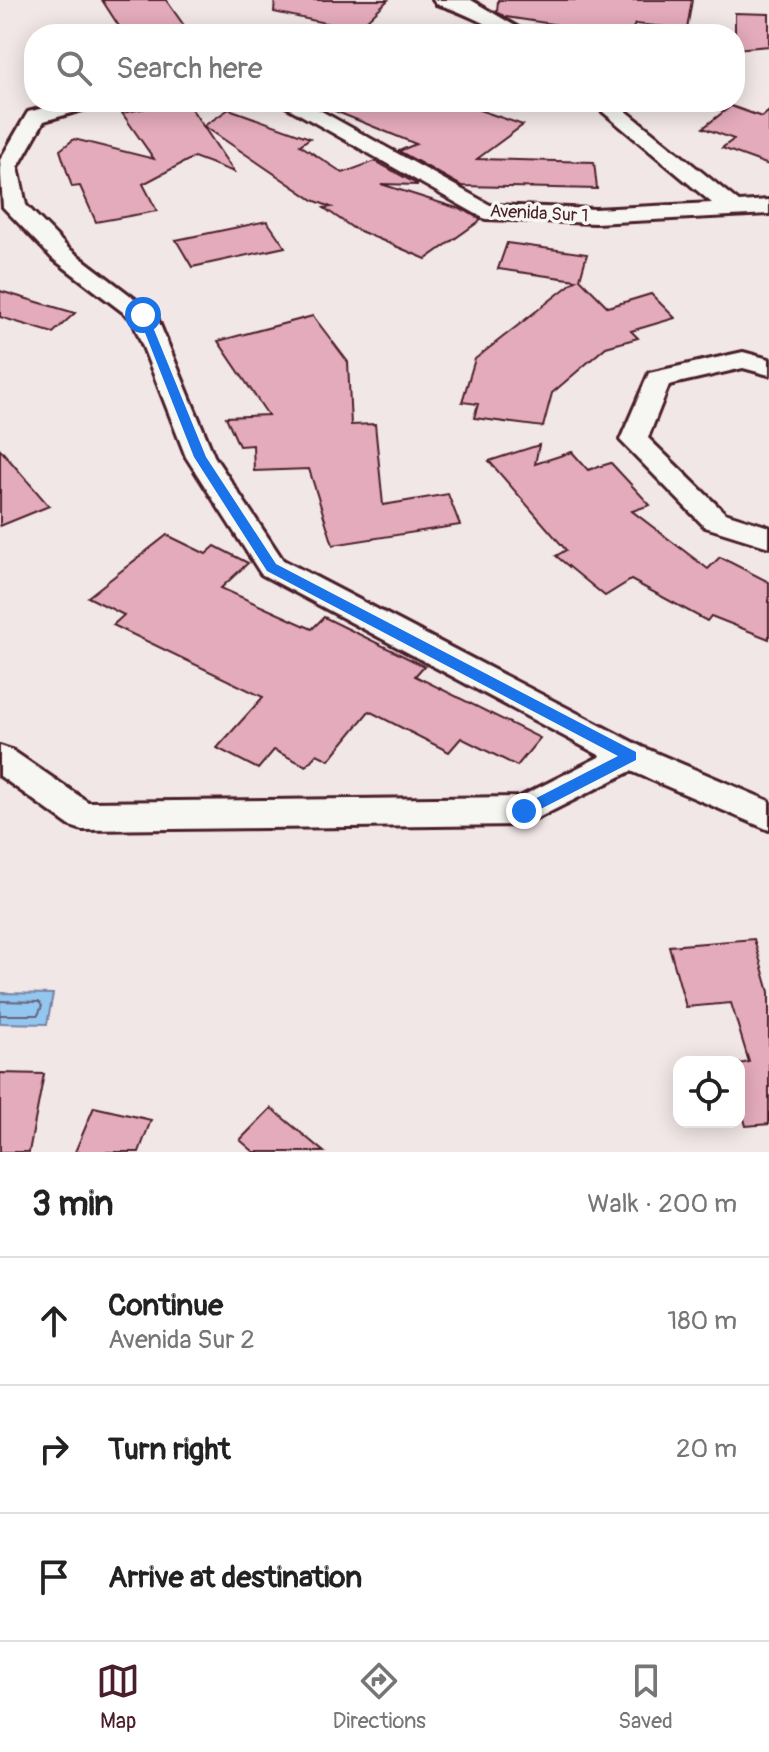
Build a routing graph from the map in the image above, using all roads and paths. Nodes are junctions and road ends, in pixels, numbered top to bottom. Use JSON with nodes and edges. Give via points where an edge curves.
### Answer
{"nodes":[{"id":1,"x":443,"y":0,"type":"edge"},
{"id":2,"x":501,"y":24,"type":"edge"},
{"id":3,"x":54,"y":112,"type":"edge"},
{"id":4,"x":307,"y":112,"type":"edge"},
{"id":5,"x":614,"y":112,"type":"edge"},
{"id":6,"x":731,"y":207,"type":"junction"},
{"id":7,"x":769,"y":207,"type":"edge"},
{"id":8,"x":769,"y":367,"type":"edge"},
{"id":9,"x":769,"y":537,"type":"edge"},
{"id":10,"x":630,"y":756,"type":"junction"},
{"id":11,"x":0,"y":759,"type":"edge"},
{"id":12,"x":769,"y":816,"type":"edge"}],
"edges":[{"from":1,"to":2,"type":"street","via":[[464,4]]},
{"from":3,"to":10,"type":"street","via":[[36,117],[7,167],[15,207],[60,253],[143,315],[200,457],[272,567]]},
{"from":4,"to":6,"type":"street","name":"Avenida Sur 1","via":[[485,212],[595,216]]},
{"from":5,"to":6,"type":"street"},
{"from":6,"to":7,"type":"street","name":"Avenida Sur 1"},
{"from":8,"to":9,"type":"street","via":[[743,360],[658,379],[634,440],[715,520]]},
{"from":10,"to":11,"type":"street","via":[[524,811],[82,816]]},
{"from":10,"to":12,"type":"street"}]}
